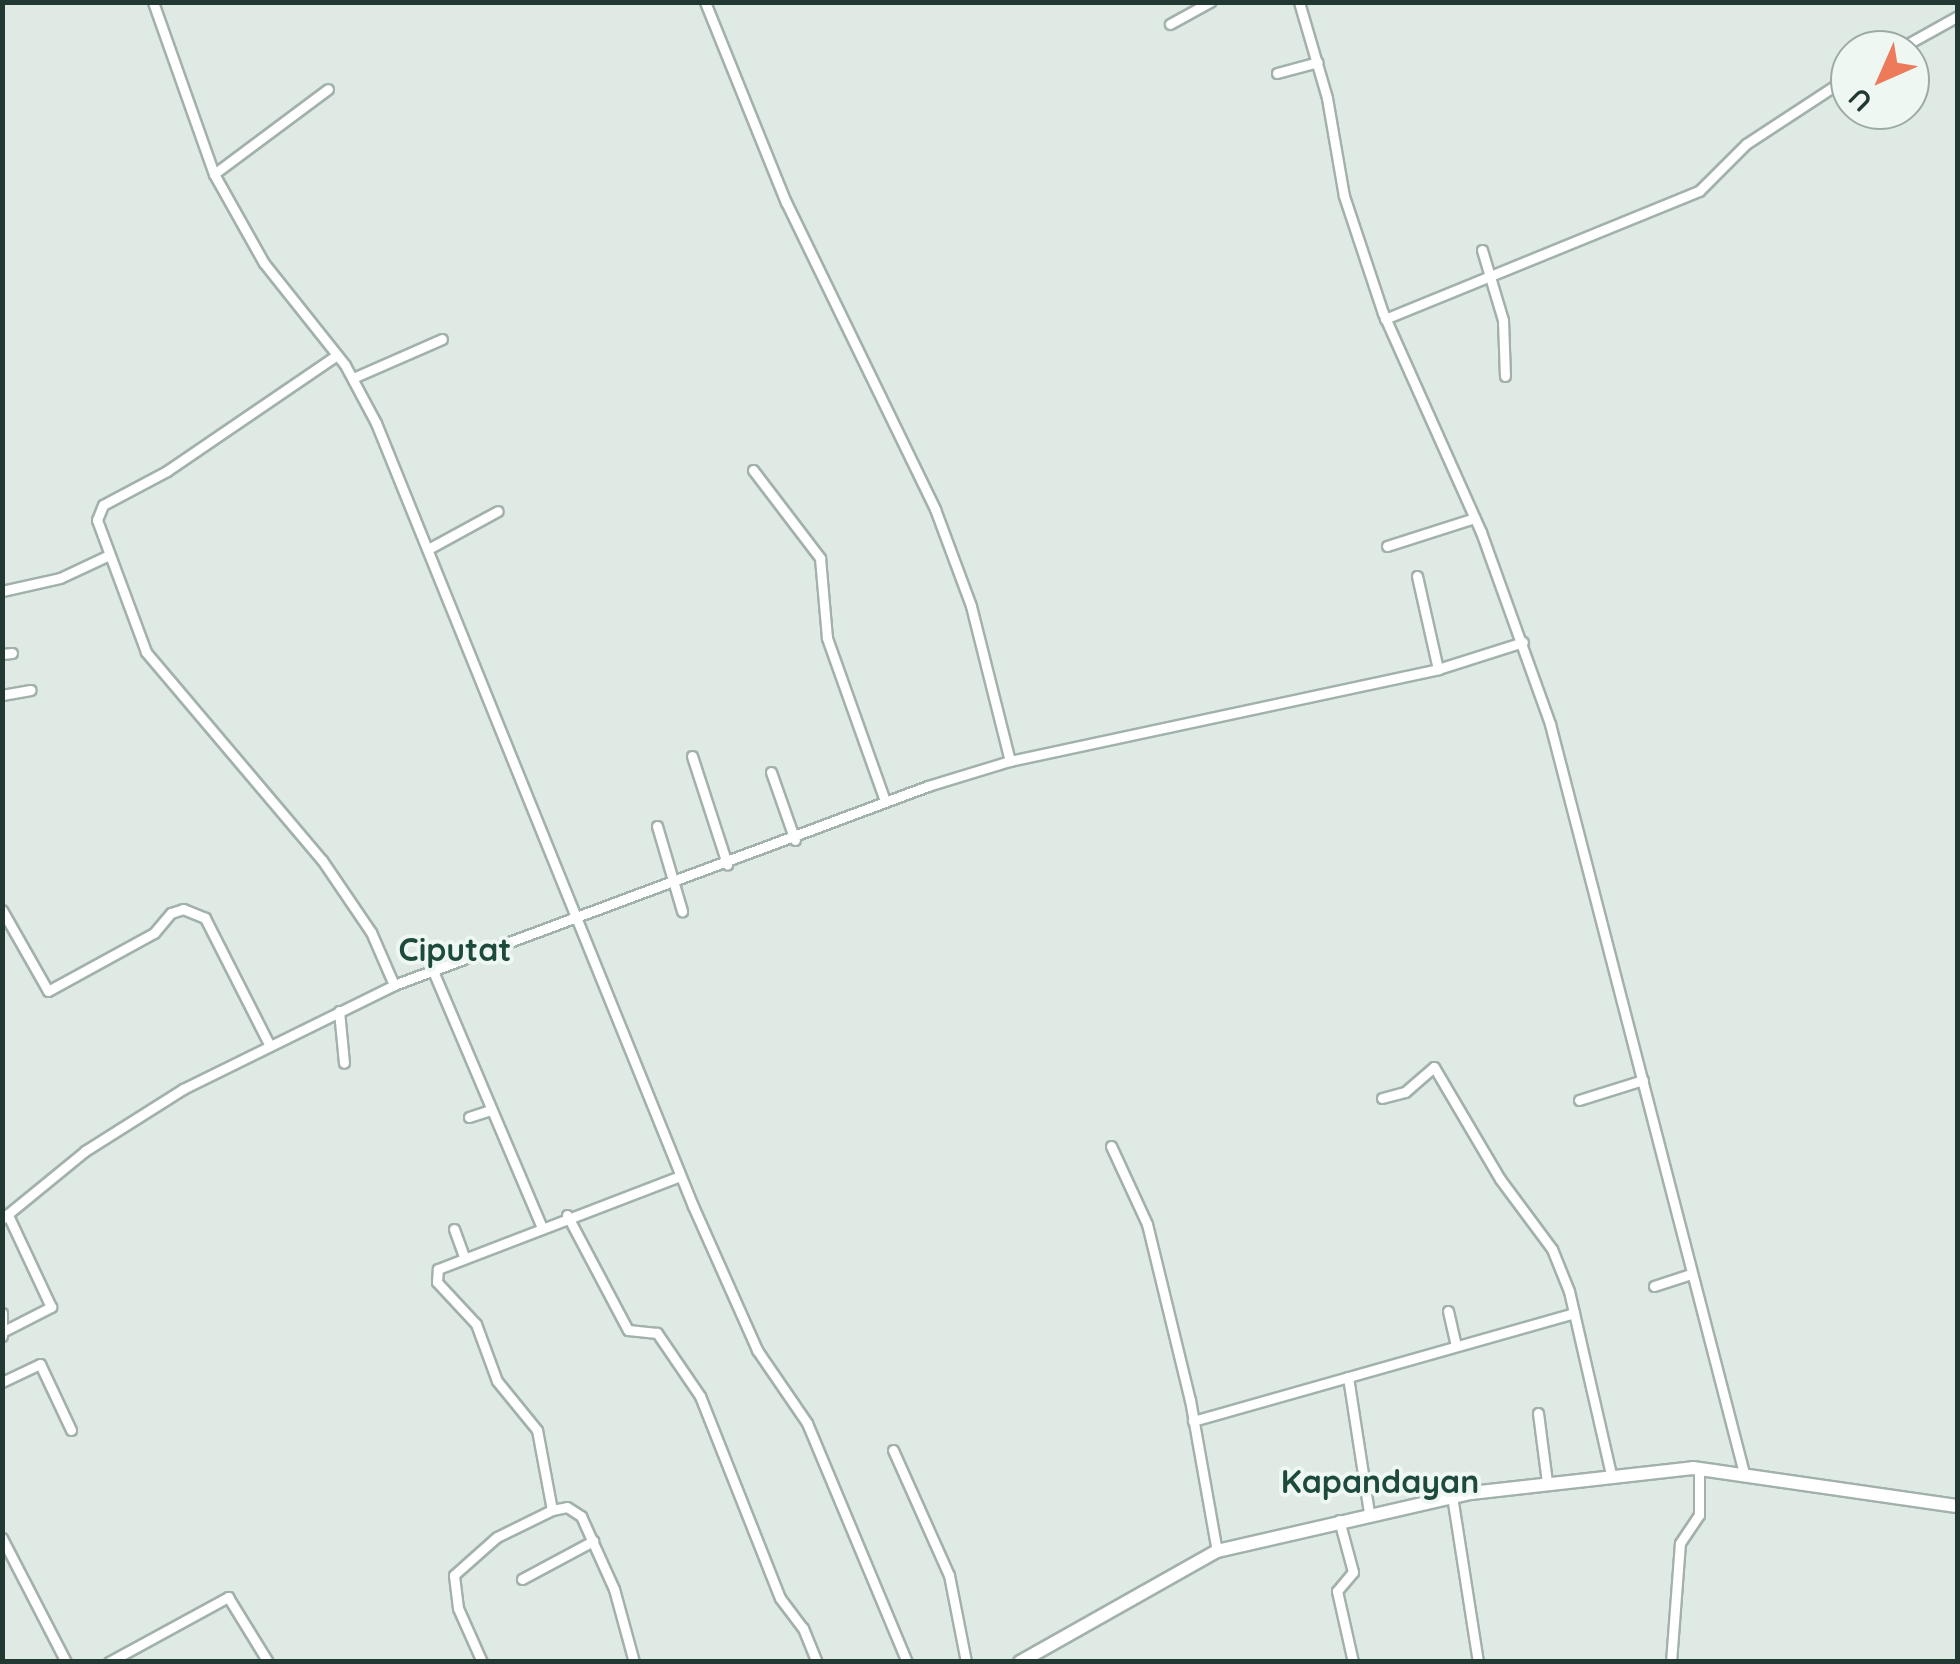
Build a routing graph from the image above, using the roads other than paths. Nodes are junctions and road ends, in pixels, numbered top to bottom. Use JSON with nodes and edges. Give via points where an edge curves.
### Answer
{"nodes":[{"id":1,"x":153,"y":2,"type":"edge"},
{"id":2,"x":705,"y":2,"type":"edge"},
{"id":3,"x":1210,"y":2,"type":"edge"},
{"id":4,"x":1299,"y":2,"type":"edge"},
{"id":5,"x":1958,"y":16,"type":"edge"},
{"id":6,"x":1170,"y":24,"type":"dead end"},
{"id":7,"x":1930,"y":31,"type":"edge"},
{"id":8,"x":1318,"y":62,"type":"junction"},
{"id":9,"x":1277,"y":73,"type":"dead end"},
{"id":10,"x":328,"y":88,"type":"dead end"},
{"id":11,"x":1830,"y":89,"type":"edge"},
{"id":12,"x":214,"y":174,"type":"junction"},
{"id":13,"x":1482,"y":250,"type":"dead end"},
{"id":14,"x":1492,"y":271,"type":"junction"},
{"id":15,"x":1386,"y":318,"type":"junction"},
{"id":16,"x":442,"y":339,"type":"dead end"},
{"id":17,"x":337,"y":355,"type":"junction"},
{"id":18,"x":1506,"y":376,"type":"dead end"},
{"id":19,"x":353,"y":378,"type":"junction"},
{"id":20,"x":754,"y":470,"type":"dead end"},
{"id":21,"x":498,"y":511,"type":"dead end"},
{"id":22,"x":1474,"y":518,"type":"junction"},
{"id":23,"x":1386,"y":546,"type":"dead end"},
{"id":24,"x":430,"y":548,"type":"junction"},
{"id":25,"x":109,"y":555,"type":"junction"},
{"id":26,"x":1417,"y":576,"type":"dead end"},
{"id":27,"x":2,"y":591,"type":"edge"},
{"id":28,"x":1523,"y":642,"type":"junction"},
{"id":29,"x":1438,"y":669,"type":"junction"},
{"id":30,"x":31,"y":690,"type":"dead end"},
{"id":31,"x":2,"y":695,"type":"edge"},
{"id":32,"x":692,"y":756,"type":"dead end"},
{"id":33,"x":1010,"y":762,"type":"junction"},
{"id":34,"x":770,"y":772,"type":"dead end"},
{"id":35,"x":885,"y":801,"type":"junction"},
{"id":36,"x":657,"y":826,"type":"dead end"},
{"id":37,"x":794,"y":840,"type":"junction"},
{"id":38,"x":727,"y":864,"type":"junction"},
{"id":39,"x":674,"y":883,"type":"junction"},
{"id":40,"x":2,"y":910,"type":"edge"},
{"id":41,"x":682,"y":911,"type":"dead end"},
{"id":42,"x":572,"y":920,"type":"junction"},
{"id":43,"x":433,"y":971,"type":"junction"},
{"id":44,"x":394,"y":985,"type":"junction"},
{"id":45,"x":338,"y":1011,"type":"junction"},
{"id":46,"x":269,"y":1044,"type":"junction"},
{"id":47,"x":344,"y":1063,"type":"dead end"},
{"id":48,"x":1642,"y":1080,"type":"junction"},
{"id":49,"x":1382,"y":1098,"type":"dead end"},
{"id":50,"x":1579,"y":1100,"type":"dead end"},
{"id":51,"x":491,"y":1110,"type":"junction"},
{"id":52,"x":469,"y":1117,"type":"dead end"},
{"id":53,"x":1111,"y":1146,"type":"dead end"},
{"id":54,"x":680,"y":1176,"type":"junction"},
{"id":55,"x":567,"y":1215,"type":"junction"},
{"id":56,"x":5,"y":1217,"type":"edge"},
{"id":57,"x":541,"y":1225,"type":"junction"},
{"id":58,"x":454,"y":1229,"type":"dead end"},
{"id":59,"x":464,"y":1256,"type":"junction"},
{"id":60,"x":1692,"y":1274,"type":"junction"},
{"id":61,"x":1654,"y":1286,"type":"dead end"},
{"id":62,"x":1448,"y":1311,"type":"dead end"},
{"id":63,"x":2,"y":1312,"type":"edge"},
{"id":64,"x":1574,"y":1313,"type":"junction"},
{"id":65,"x":4,"y":1333,"type":"edge"},
{"id":66,"x":1455,"y":1342,"type":"junction"},
{"id":67,"x":1348,"y":1377,"type":"junction"},
{"id":68,"x":2,"y":1382,"type":"edge"},
{"id":69,"x":1538,"y":1412,"type":"dead end"},
{"id":70,"x":1193,"y":1421,"type":"junction"},
{"id":71,"x":71,"y":1430,"type":"dead end"},
{"id":72,"x":893,"y":1450,"type":"dead end"},
{"id":73,"x":1699,"y":1468,"type":"junction"},
{"id":74,"x":1744,"y":1473,"type":"junction"},
{"id":75,"x":1611,"y":1474,"type":"junction"},
{"id":76,"x":1547,"y":1482,"type":"junction"},
{"id":77,"x":1452,"y":1496,"type":"junction"},
{"id":78,"x":1958,"y":1506,"type":"edge"},
{"id":79,"x":552,"y":1510,"type":"junction"},
{"id":80,"x":1369,"y":1513,"type":"junction"},
{"id":81,"x":1339,"y":1520,"type":"junction"},
{"id":82,"x":3,"y":1540,"type":"edge"},
{"id":83,"x":593,"y":1541,"type":"junction"},
{"id":84,"x":1217,"y":1551,"type":"junction"},
{"id":85,"x":522,"y":1579,"type":"dead end"},
{"id":86,"x":485,"y":1661,"type":"edge"},
{"id":87,"x":66,"y":1662,"type":"edge"},
{"id":88,"x":109,"y":1662,"type":"edge"},
{"id":89,"x":268,"y":1662,"type":"edge"},
{"id":90,"x":634,"y":1662,"type":"edge"},
{"id":91,"x":817,"y":1662,"type":"edge"},
{"id":92,"x":908,"y":1662,"type":"edge"},
{"id":93,"x":966,"y":1662,"type":"edge"},
{"id":94,"x":1020,"y":1662,"type":"edge"},
{"id":95,"x":1354,"y":1662,"type":"edge"},
{"id":96,"x":1478,"y":1662,"type":"edge"},
{"id":97,"x":1671,"y":1662,"type":"edge"}],
"edges":[{"from":1,"to":12,"type":"street"},
{"from":2,"to":33,"type":"street","via":[[786,202],[935,508],[971,606]]},
{"from":3,"to":6,"type":"street"},
{"from":4,"to":8,"type":"street"},
{"from":5,"to":7,"type":"street"},
{"from":8,"to":9,"type":"street"},
{"from":8,"to":15,"type":"street","via":[[1344,196]]},
{"from":10,"to":12,"type":"street"},
{"from":11,"to":14,"type":"street","via":[[1746,144],[1699,190]]},
{"from":12,"to":17,"type":"street","via":[[264,263]]},
{"from":13,"to":14,"type":"street"},
{"from":14,"to":15,"type":"street"},
{"from":14,"to":18,"type":"street"},
{"from":15,"to":22,"type":"street"},
{"from":16,"to":19,"type":"street"},
{"from":17,"to":19,"type":"street"},
{"from":17,"to":25,"type":"street","via":[[167,471],[102,505],[97,520]]},
{"from":19,"to":24,"type":"street"},
{"from":20,"to":35,"type":"street","via":[[789,524],[804,530],[816,548],[826,580],[827,638]]},
{"from":21,"to":24,"type":"street"},
{"from":22,"to":23,"type":"street"},
{"from":22,"to":28,"type":"street"},
{"from":24,"to":42,"type":"street"},
{"from":25,"to":27,"type":"street","via":[[60,578]]},
{"from":25,"to":44,"type":"street","via":[[146,652],[322,860],[371,932]]},
{"from":26,"to":29,"type":"street"},
{"from":28,"to":29,"type":"street"},
{"from":28,"to":48,"type":"street"},
{"from":29,"to":33,"type":"street"},
{"from":30,"to":31,"type":"street"},
{"from":32,"to":38,"type":"street"},
{"from":33,"to":35,"type":"street"},
{"from":34,"to":37,"type":"street"},
{"from":35,"to":37,"type":"street"},
{"from":36,"to":39,"type":"street"},
{"from":37,"to":38,"type":"street"},
{"from":38,"to":39,"type":"street"},
{"from":39,"to":41,"type":"street"},
{"from":39,"to":42,"type":"street"},
{"from":40,"to":46,"type":"street","via":[[48,991],[154,933],[171,913],[183,909],[206,918]]},
{"from":42,"to":43,"type":"street"},
{"from":42,"to":54,"type":"street"},
{"from":43,"to":44,"type":"street"},
{"from":43,"to":51,"type":"street"},
{"from":44,"to":45,"type":"street"},
{"from":45,"to":46,"type":"street"},
{"from":45,"to":47,"type":"street"},
{"from":46,"to":56,"type":"street","via":[[85,1151]]},
{"from":48,"to":50,"type":"street"},
{"from":48,"to":60,"type":"street"},
{"from":49,"to":64,"type":"street","via":[[1405,1092],[1434,1068],[1500,1179],[1560,1261]]},
{"from":51,"to":52,"type":"street"},
{"from":51,"to":57,"type":"street"},
{"from":53,"to":70,"type":"street","via":[[1147,1224]]},
{"from":54,"to":55,"type":"street"},
{"from":54,"to":92,"type":"street","via":[[758,1350],[806,1424]]},
{"from":55,"to":57,"type":"street"},
{"from":55,"to":91,"type":"street","via":[[628,1330],[657,1332],[700,1396],[780,1598],[801,1624]]},
{"from":56,"to":65,"type":"street","via":[[52,1307]]},
{"from":57,"to":59,"type":"street"},
{"from":58,"to":59,"type":"street"},
{"from":59,"to":79,"type":"street","via":[[438,1270],[437,1282],[465,1305],[497,1381],[537,1430]]},
{"from":60,"to":61,"type":"street"},
{"from":60,"to":74,"type":"street"},
{"from":62,"to":66,"type":"street"},
{"from":63,"to":65,"type":"street"},
{"from":64,"to":66,"type":"street"},
{"from":64,"to":75,"type":"street"},
{"from":66,"to":67,"type":"street"},
{"from":67,"to":70,"type":"street"},
{"from":67,"to":80,"type":"street"},
{"from":68,"to":71,"type":"street","via":[[40,1364]]},
{"from":69,"to":76,"type":"street"},
{"from":70,"to":84,"type":"street"},
{"from":72,"to":93,"type":"street","via":[[952,1585]]},
{"from":73,"to":74,"type":"main road"},
{"from":73,"to":75,"type":"main road"},
{"from":73,"to":97,"type":"street","via":[[1699,1515],[1680,1543]]},
{"from":74,"to":78,"type":"main road"},
{"from":75,"to":76,"type":"main road"},
{"from":76,"to":77,"type":"main road"},
{"from":77,"to":80,"type":"main road"},
{"from":77,"to":96,"type":"street"},
{"from":79,"to":83,"type":"street","via":[[564,1506],[578,1514]]},
{"from":79,"to":86,"type":"street","via":[[497,1537],[454,1575],[458,1608]]},
{"from":80,"to":81,"type":"main road"},
{"from":81,"to":84,"type":"main road"},
{"from":81,"to":95,"type":"street","via":[[1353,1572],[1337,1591]]},
{"from":82,"to":87,"type":"street"},
{"from":83,"to":85,"type":"street"},
{"from":83,"to":90,"type":"street"},
{"from":84,"to":94,"type":"main road"},
{"from":88,"to":89,"type":"street","via":[[228,1597]]}]}
